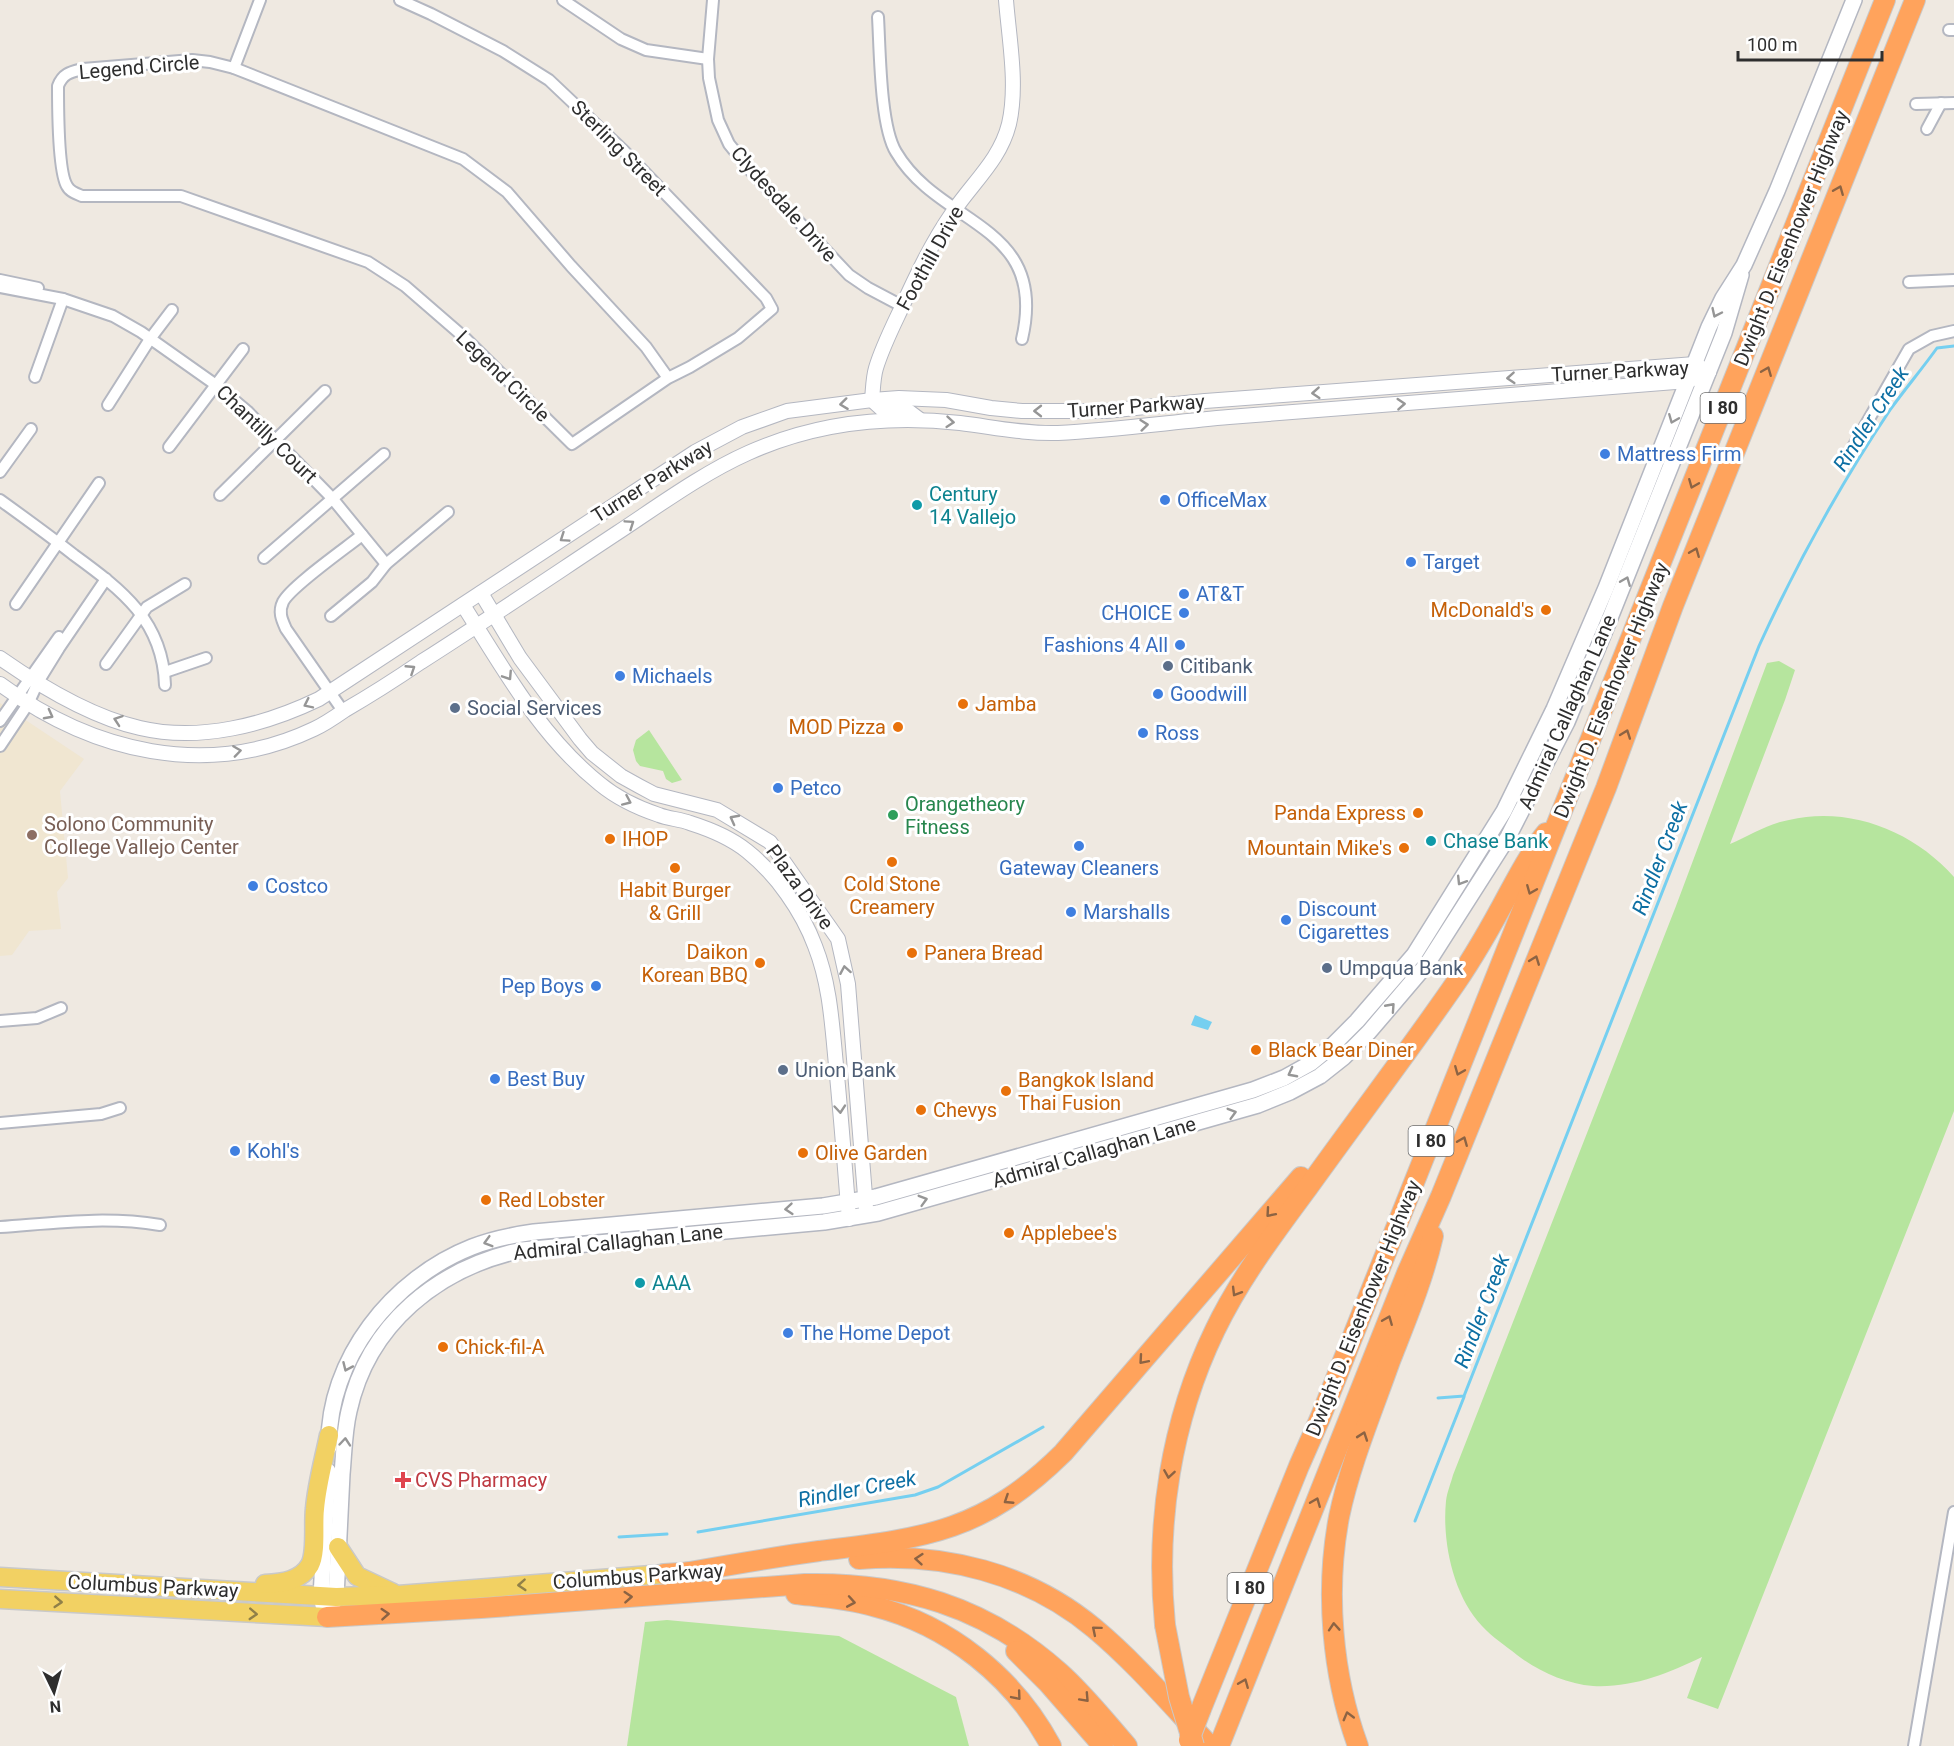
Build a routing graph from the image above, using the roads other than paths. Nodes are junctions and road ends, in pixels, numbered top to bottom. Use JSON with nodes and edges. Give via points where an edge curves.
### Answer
{"nodes":[{"id":1,"x":260,"y":0,"type":"edge"},
{"id":2,"x":400,"y":0,"type":"edge"},
{"id":3,"x":563,"y":0,"type":"edge"},
{"id":4,"x":713,"y":0,"type":"edge"},
{"id":5,"x":1006,"y":0,"type":"edge"},
{"id":6,"x":1854,"y":0,"type":"edge"},
{"id":7,"x":1885,"y":0,"type":"edge"},
{"id":8,"x":1915,"y":0,"type":"edge"},
{"id":9,"x":878,"y":16,"type":"dead end"},
{"id":10,"x":708,"y":59,"type":"junction"},
{"id":11,"x":234,"y":68,"type":"junction"},
{"id":12,"x":1941,"y":103,"type":"junction"},
{"id":13,"x":1954,"y":103,"type":"edge"},
{"id":14,"x":1916,"y":104,"type":"dead end"},
{"id":15,"x":1927,"y":129,"type":"dead end"},
{"id":16,"x":955,"y":208,"type":"junction"},
{"id":17,"x":1744,"y":265,"type":"junction"},
{"id":18,"x":0,"y":280,"type":"edge"},
{"id":19,"x":1954,"y":280,"type":"edge"},
{"id":20,"x":1909,"y":282,"type":"dead end"},
{"id":21,"x":0,"y":287,"type":"edge"},
{"id":22,"x":28,"y":288,"type":"junction"},
{"id":23,"x":63,"y":299,"type":"junction"},
{"id":24,"x":902,"y":306,"type":"junction"},
{"id":25,"x":172,"y":310,"type":"dead end"},
{"id":26,"x":1954,"y":331,"type":"edge"},
{"id":27,"x":738,"y":338,"type":"joint"},
{"id":28,"x":150,"y":339,"type":"junction"},
{"id":29,"x":1022,"y":339,"type":"dead end"},
{"id":30,"x":243,"y":349,"type":"dead end"},
{"id":31,"x":1695,"y":364,"type":"junction"},
{"id":32,"x":1709,"y":372,"type":"junction"},
{"id":33,"x":35,"y":378,"type":"dead end"},
{"id":34,"x":668,"y":378,"type":"junction"},
{"id":35,"x":1688,"y":381,"type":"junction"},
{"id":36,"x":216,"y":385,"type":"junction"},
{"id":37,"x":325,"y":391,"type":"dead end"},
{"id":38,"x":872,"y":400,"type":"junction"},
{"id":39,"x":108,"y":405,"type":"dead end"},
{"id":40,"x":919,"y":419,"type":"junction"},
{"id":41,"x":31,"y":429,"type":"dead end"},
{"id":42,"x":277,"y":440,"type":"junction"},
{"id":43,"x":169,"y":447,"type":"dead end"},
{"id":44,"x":1853,"y":447,"type":"dead end"},
{"id":45,"x":384,"y":454,"type":"dead end"},
{"id":46,"x":0,"y":472,"type":"edge"},
{"id":47,"x":99,"y":483,"type":"dead end"},
{"id":48,"x":220,"y":495,"type":"dead end"},
{"id":49,"x":332,"y":498,"type":"junction"},
{"id":50,"x":0,"y":500,"type":"edge"},
{"id":51,"x":448,"y":512,"type":"dead end"},
{"id":52,"x":362,"y":535,"type":"junction"},
{"id":53,"x":58,"y":543,"type":"junction"},
{"id":54,"x":264,"y":558,"type":"dead end"},
{"id":55,"x":386,"y":564,"type":"junction"},
{"id":56,"x":103,"y":576,"type":"junction"},
{"id":57,"x":185,"y":584,"type":"dead end"},
{"id":58,"x":481,"y":593,"type":"junction"},
{"id":59,"x":16,"y":604,"type":"dead end"},
{"id":60,"x":463,"y":605,"type":"junction"},
{"id":61,"x":141,"y":614,"type":"junction"},
{"id":62,"x":494,"y":615,"type":"junction"},
{"id":63,"x":331,"y":616,"type":"dead end"},
{"id":64,"x":477,"y":626,"type":"junction"},
{"id":65,"x":0,"y":658,"type":"edge"},
{"id":66,"x":206,"y":658,"type":"dead end"},
{"id":67,"x":105,"y":664,"type":"dead end"},
{"id":68,"x":165,"y":672,"type":"junction"},
{"id":69,"x":34,"y":680,"type":"junction"},
{"id":70,"x":0,"y":684,"type":"edge"},
{"id":71,"x":165,"y":685,"type":"dead end"},
{"id":72,"x":329,"y":692,"type":"junction"},
{"id":73,"x":16,"y":696,"type":"junction"},
{"id":74,"x":28,"y":704,"type":"junction"},
{"id":75,"x":343,"y":711,"type":"junction"},
{"id":76,"x":0,"y":721,"type":"edge"},
{"id":77,"x":0,"y":746,"type":"edge"},
{"id":78,"x":1561,"y":816,"type":"junction"},
{"id":79,"x":61,"y":1008,"type":"dead end"},
{"id":80,"x":0,"y":1021,"type":"edge"},
{"id":81,"x":1378,"y":1090,"type":"junction"},
{"id":82,"x":120,"y":1108,"type":"dead end"},
{"id":83,"x":0,"y":1123,"type":"edge"},
{"id":84,"x":1441,"y":1196,"type":"junction"},
{"id":85,"x":866,"y":1199,"type":"junction"},
{"id":86,"x":848,"y":1203,"type":"junction"},
{"id":87,"x":867,"y":1215,"type":"junction"},
{"id":88,"x":849,"y":1219,"type":"junction"},
{"id":89,"x":160,"y":1225,"type":"dead end"},
{"id":90,"x":0,"y":1227,"type":"edge"},
{"id":91,"x":329,"y":1436,"type":"junction"},
{"id":92,"x":1954,"y":1512,"type":"edge"},
{"id":93,"x":338,"y":1547,"type":"junction"},
{"id":94,"x":684,"y":1573,"type":"junction"},
{"id":95,"x":664,"y":1574,"type":"joint"},
{"id":96,"x":0,"y":1577,"type":"edge"},
{"id":97,"x":162,"y":1587,"type":"junction"},
{"id":98,"x":752,"y":1588,"type":"junction"},
{"id":99,"x":398,"y":1595,"type":"junction"},
{"id":100,"x":329,"y":1597,"type":"junction"},
{"id":101,"x":0,"y":1599,"type":"edge"},
{"id":102,"x":932,"y":1599,"type":"junction"},
{"id":103,"x":327,"y":1617,"type":"junction"},
{"id":104,"x":1217,"y":1743,"type":"edge"},
{"id":105,"x":1052,"y":1746,"type":"edge"},
{"id":106,"x":1103,"y":1746,"type":"edge"},
{"id":107,"x":1127,"y":1746,"type":"edge"},
{"id":108,"x":1187,"y":1746,"type":"edge"},
{"id":109,"x":1194,"y":1746,"type":"edge"},
{"id":110,"x":1358,"y":1746,"type":"edge"},
{"id":111,"x":1914,"y":1746,"type":"edge"}],
"edges":[{"from":1,"to":11,"type":"street"},
{"from":2,"to":27,"type":"street","name":"Sterling Street","via":[[503,51],[549,80],[624,151],[766,298],[772,309]]},
{"from":3,"to":10,"type":"street","via":[[621,39],[646,50]]},
{"from":4,"to":10,"type":"street","name":"Clydesdale Drive"},
{"from":5,"to":16,"type":"street","name":"Foothill Drive","via":[[1012,79],[1009,123],[994,160]]},
{"from":6,"to":17,"type":"main road","name":"Admiral Callaghan Lane"},
{"from":7,"to":78,"type":"highway","name":"Dwight D. Eisenhower Highway","number":"I 80","one_way":true},
{"from":84,"to":8,"type":"highway","name":"Dwight D. Eisenhower Highway","number":"I 80","one_way":true,"via":[[1606,789],[1678,595]]},
{"from":9,"to":16,"type":"street","via":[[885,114],[894,149],[920,181]]},
{"from":10,"to":24,"type":"street","name":"Clydesdale Drive","via":[[712,97],[729,144],[849,275]]},
{"from":11,"to":34,"type":"street","name":"Legend Circle","via":[[463,159],[507,192],[646,347]]},
{"from":11,"to":34,"type":"street","name":"Legend Circle","via":[[192,60],[65,74],[58,86],[66,186],[82,196],[181,196],[368,262],[405,286],[465,338],[572,444]]},
{"from":12,"to":13,"type":"street"},
{"from":12,"to":14,"type":"street"},
{"from":12,"to":15,"type":"street"},
{"from":16,"to":24,"type":"street","name":"Foothill Drive"},
{"from":16,"to":29,"type":"street","via":[[997,238],[1017,264],[1026,292],[1027,319]]},
{"from":17,"to":31,"type":"main road","name":"Admiral Callaghan Lane","one_way":true,"via":[[1715,313]]},
{"from":17,"to":32,"type":"main road","name":"Admiral Callaghan Lane"},
{"from":18,"to":22,"type":"street","name":"Chantilly Court"},
{"from":19,"to":20,"type":"street"},
{"from":21,"to":22,"type":"street","name":"Chantilly Court"},
{"from":22,"to":23,"type":"street","name":"Chantilly Court"},
{"from":23,"to":28,"type":"street","name":"Chantilly Court","via":[[113,316]]},
{"from":23,"to":33,"type":"street"},
{"from":24,"to":38,"type":"street","name":"Foothill Drive","via":[[877,364]]},
{"from":25,"to":28,"type":"street"},
{"from":26,"to":44,"type":"street","via":[[1932,336],[1909,350]]},
{"from":27,"to":34,"type":"street","name":"Legend Circle"},
{"from":28,"to":36,"type":"street","name":"Chantilly Court"},
{"from":28,"to":39,"type":"street"},
{"from":30,"to":36,"type":"street"},
{"from":31,"to":32,"type":"street","name":"Turner Parkway"},
{"from":31,"to":35,"type":"main road","name":"Admiral Callaghan Lane"},
{"from":31,"to":38,"type":"street","name":"Turner Parkway","one_way":true,"via":[[1107,411],[1022,411],[946,400]]},
{"from":32,"to":35,"type":"street","name":"Turner Parkway"},
{"from":87,"to":32,"type":"main road","name":"Admiral Callaghan Lane","one_way":true,"via":[[1258,1105],[1306,1084],[1356,1045],[1427,964],[1518,819],[1567,722]]},
{"from":40,"to":35,"type":"street","name":"Turner Parkway","one_way":true,"via":[[1054,433]]},
{"from":35,"to":85,"type":"main road","name":"Admiral Callaghan Lane","one_way":true,"via":[[1594,617],[1514,792],[1414,955],[1345,1034],[1305,1066],[1253,1090]]},
{"from":36,"to":42,"type":"street","name":"Chantilly Court"},
{"from":36,"to":43,"type":"street"},
{"from":37,"to":42,"type":"street"},
{"from":38,"to":40,"type":"street","via":[[884,411],[907,410]]},
{"from":38,"to":58,"type":"street","name":"Turner Parkway","one_way":true,"via":[[787,411],[742,427],[631,493]]},
{"from":62,"to":40,"type":"street","name":"Turner Parkway","one_way":true,"via":[[680,491],[747,453],[840,425]]},
{"from":41,"to":46,"type":"street"},
{"from":42,"to":48,"type":"street"},
{"from":42,"to":49,"type":"street","name":"Chantilly Court"},
{"from":45,"to":49,"type":"street"},
{"from":47,"to":53,"type":"street"},
{"from":49,"to":52,"type":"street","name":"Chantilly Court"},
{"from":49,"to":54,"type":"street"},
{"from":50,"to":53,"type":"street"},
{"from":51,"to":55,"type":"street"},
{"from":52,"to":55,"type":"street","name":"Chantilly Court"},
{"from":52,"to":72,"type":"street","via":[[289,593],[281,608],[286,629]]},
{"from":53,"to":56,"type":"street"},
{"from":53,"to":59,"type":"street"},
{"from":55,"to":63,"type":"street","via":[[372,582]]},
{"from":56,"to":61,"type":"street"},
{"from":56,"to":69,"type":"street"},
{"from":57,"to":61,"type":"street"},
{"from":58,"to":60,"type":"street","name":"Turner Parkway"},
{"from":58,"to":62,"type":"street","name":"Plaza Drive"},
{"from":60,"to":64,"type":"street","name":"Plaza Drive"},
{"from":60,"to":72,"type":"street","name":"Turner Parkway"},
{"from":61,"to":67,"type":"street"},
{"from":61,"to":68,"type":"street","via":[[159,649]]},
{"from":62,"to":64,"type":"street","name":"Turner Parkway"},
{"from":85,"to":62,"type":"street","name":"Plaza Drive","one_way":true,"via":[[848,984],[838,939],[770,842],[717,810],[654,794],[621,776],[592,753],[520,657]]},
{"from":75,"to":64,"type":"street","name":"Turner Parkway","one_way":true},
{"from":64,"to":86,"type":"street","name":"Plaza Drive","one_way":true,"via":[[549,734],[599,784],[619,798],[709,830],[746,850],[792,902],[814,944],[827,981]]},
{"from":65,"to":69,"type":"street","name":"Turner Parkway"},
{"from":66,"to":68,"type":"street"},
{"from":68,"to":71,"type":"street"},
{"from":72,"to":69,"type":"street","name":"Turner Parkway","one_way":true,"via":[[264,721],[225,730],[164,731],[140,728],[104,715]]},
{"from":69,"to":73,"type":"street"},
{"from":69,"to":74,"type":"street"},
{"from":70,"to":73,"type":"street","name":"Turner Parkway"},
{"from":72,"to":75,"type":"street"},
{"from":73,"to":74,"type":"street","name":"Turner Parkway"},
{"from":73,"to":76,"type":"street"},
{"from":74,"to":75,"type":"street","name":"Turner Parkway","one_way":true,"via":[[91,735],[176,756],[252,749],[314,729]]},
{"from":74,"to":77,"type":"street"},
{"from":78,"to":81,"type":"highway","via":[[1536,845],[1455,984]]},
{"from":78,"to":108,"type":"highway","name":"Dwight D. Eisenhower Highway","number":"I 80","one_way":true,"bridge":true},
{"from":79,"to":80,"type":"street","via":[[37,1018]]},
{"from":81,"to":94,"type":"highway","one_way":true,"via":[[1074,1441],[1016,1494],[975,1518],[915,1538]]},
{"from":81,"to":109,"type":"highway","one_way":true,"bridge":true,"via":[[1277,1230],[1220,1320],[1198,1370],[1178,1432],[1166,1496],[1162,1560],[1165,1625],[1179,1698]]},
{"from":82,"to":83,"type":"street","via":[[101,1114]]},
{"from":104,"to":84,"type":"highway","name":"Dwight D. Eisenhower Highway","number":"I 80","one_way":true},
{"from":110,"to":84,"type":"highway","one_way":true,"via":[[1341,1685],[1334,1632],[1333,1575],[1339,1518],[1364,1434],[1420,1284]]},
{"from":85,"to":86,"type":"main road","name":"Admiral Callaghan Lane"},
{"from":85,"to":87,"type":"street","name":"Plaza Drive"},
{"from":86,"to":88,"type":"street","name":"Plaza Drive"},
{"from":86,"to":91,"type":"main road","name":"Admiral Callaghan Lane","one_way":true,"via":[[534,1232],[457,1253],[403,1289],[371,1325],[341,1381]]},
{"from":87,"to":88,"type":"main road","name":"Admiral Callaghan Lane"},
{"from":93,"to":88,"type":"main road","name":"Admiral Callaghan Lane","one_way":true,"via":[[346,1430],[356,1386],[372,1353],[393,1324],[439,1282],[478,1262],[522,1250]]},
{"from":89,"to":90,"type":"street","via":[[100,1219]]},
{"from":91,"to":97,"type":"main road","via":[[315,1508],[310,1566],[286,1583]]},
{"from":91,"to":100,"type":"main road","name":"Admiral Callaghan Lane"},
{"from":92,"to":111,"type":"street"},
{"from":93,"to":99,"type":"main road","via":[[357,1575]]},
{"from":93,"to":100,"type":"main road","name":"Admiral Callaghan Lane"},
{"from":94,"to":95,"type":"highway","name":"Columbus Parkway"},
{"from":104,"to":94,"type":"highway","name":"Columbus Parkway","one_way":true,"via":[[1093,1627],[1048,1597],[998,1574],[958,1564],[893,1557]]},
{"from":95,"to":99,"type":"main road","name":"Columbus Parkway","one_way":true},
{"from":96,"to":97,"type":"main road","name":"Columbus Parkway"},
{"from":97,"to":100,"type":"main road","name":"Columbus Parkway"},
{"from":98,"to":102,"type":"highway","name":"Columbus Parkway","via":[[846,1584]]},
{"from":103,"to":98,"type":"highway","name":"Columbus Parkway","one_way":true},
{"from":98,"to":105,"type":"highway","one_way":true,"via":[[872,1606],[934,1630],[998,1676],[1026,1707]]},
{"from":99,"to":100,"type":"main road","name":"Columbus Parkway"},
{"from":100,"to":103,"type":"main road","name":"Admiral Callaghan Lane"},
{"from":101,"to":103,"type":"main road","name":"Columbus Parkway","one_way":true},
{"from":102,"to":106,"type":"highway","via":[[1019,1654]]},
{"from":102,"to":107,"type":"highway","name":"Columbus Parkway","one_way":true,"via":[[981,1619],[1025,1644],[1074,1686]]}]}
